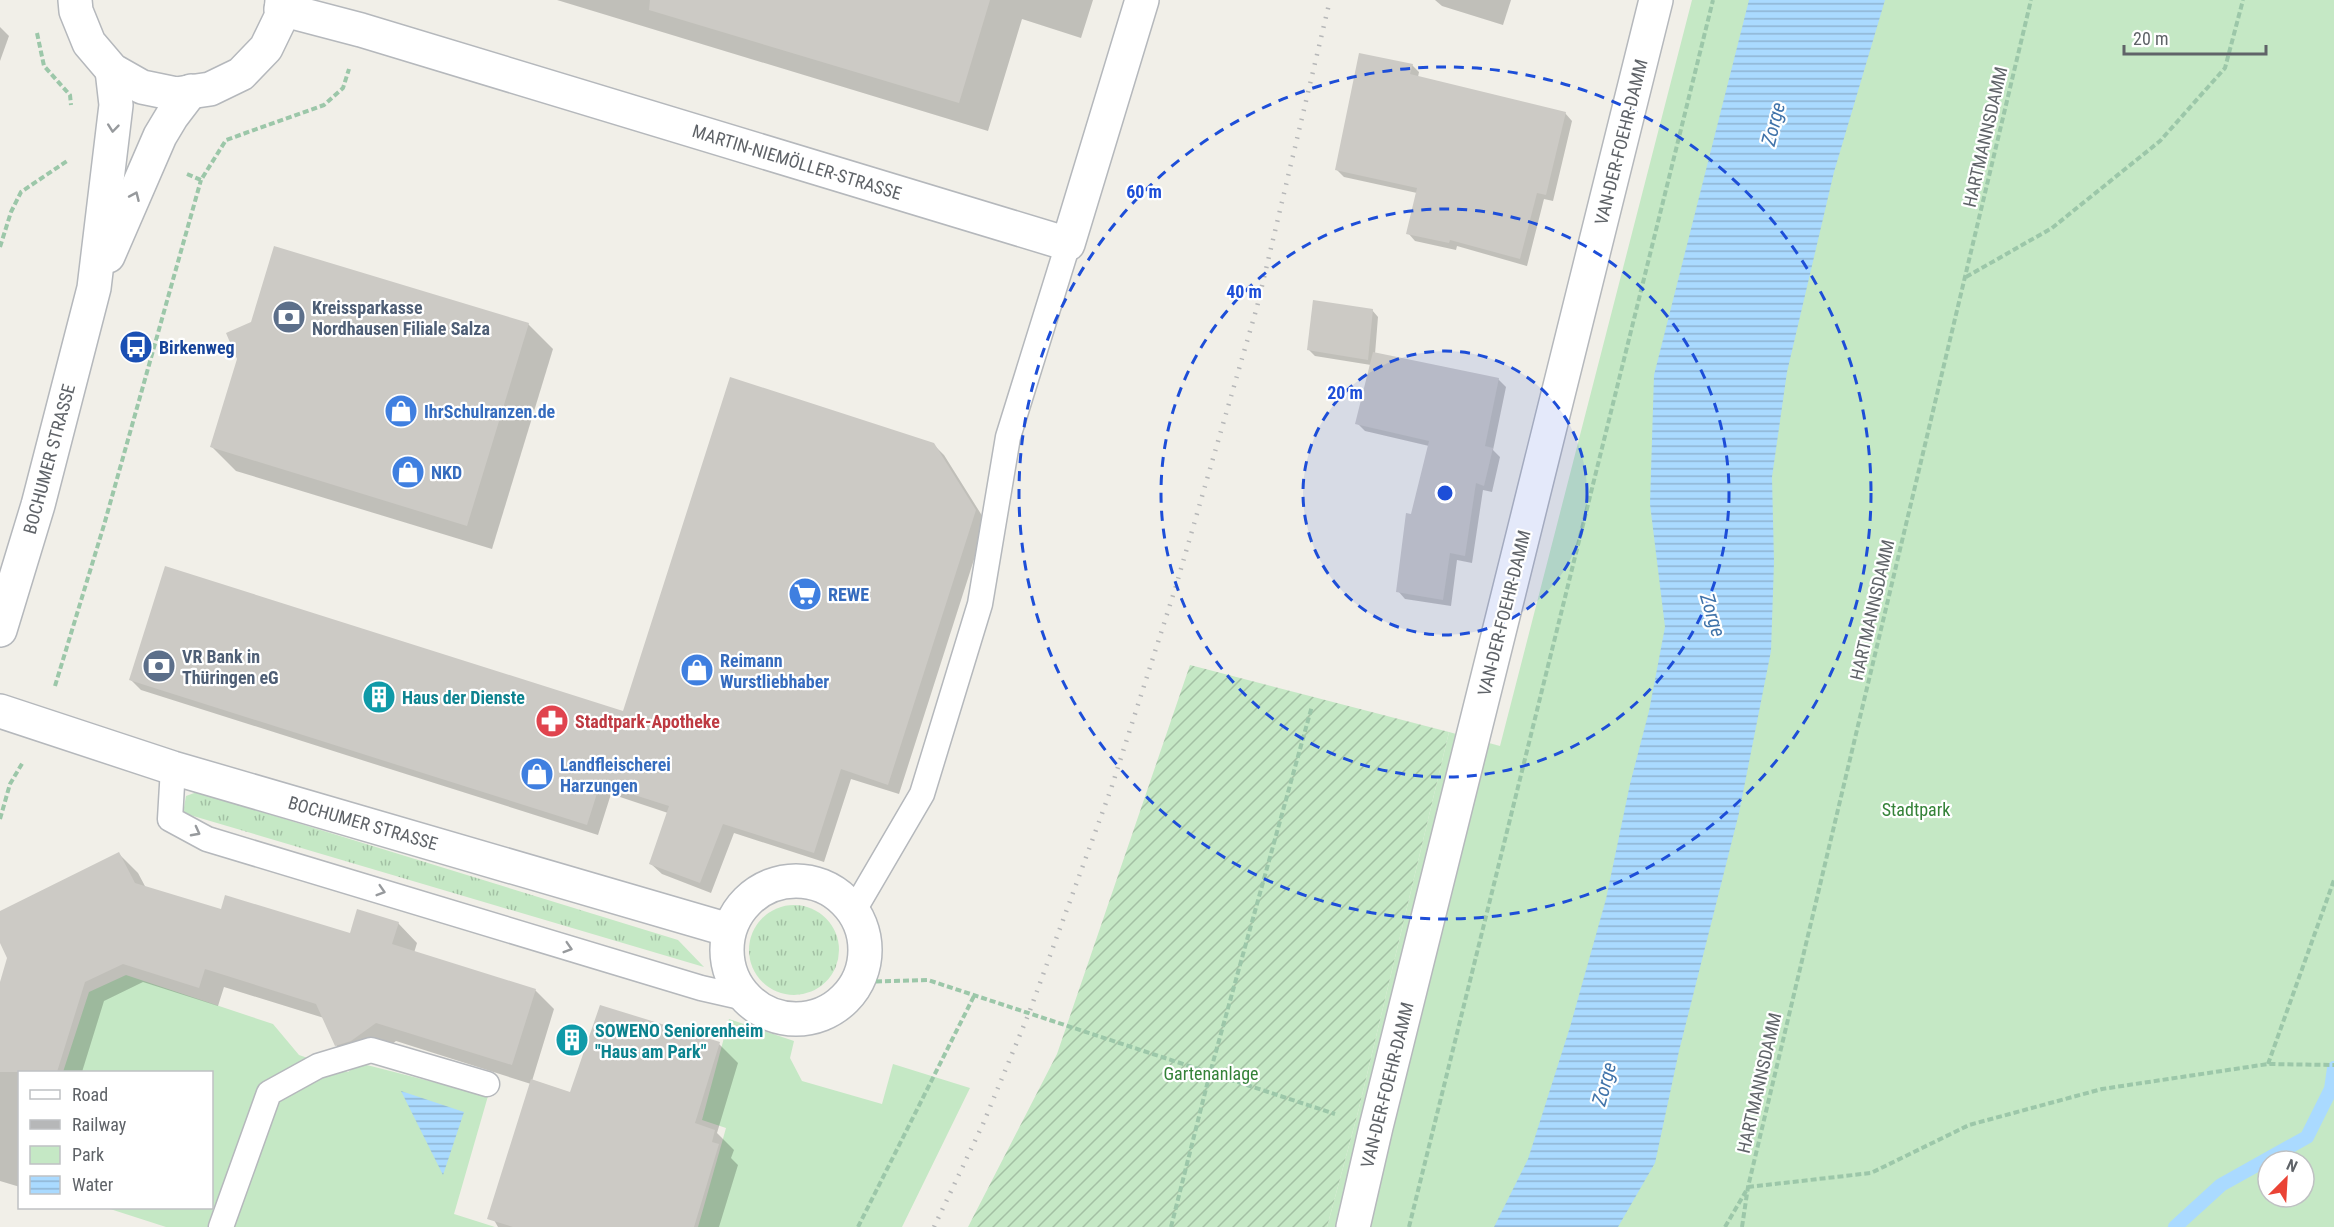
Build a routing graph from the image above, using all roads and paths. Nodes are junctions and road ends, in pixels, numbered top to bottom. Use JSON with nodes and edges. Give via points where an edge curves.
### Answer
{"nodes":[{"id":1,"x":75,"y":0,"type":"edge"},
{"id":2,"x":1142,"y":0,"type":"edge"},
{"id":3,"x":1656,"y":0,"type":"edge"},
{"id":4,"x":1713,"y":0,"type":"edge"},
{"id":5,"x":2031,"y":0,"type":"edge"},
{"id":6,"x":2243,"y":0,"type":"edge"},
{"id":7,"x":282,"y":4,"type":"edge"},
{"id":8,"x":37,"y":32,"type":"dead end"},
{"id":9,"x":352,"y":59,"type":"dead end"},
{"id":10,"x":112,"y":70,"type":"junction"},
{"id":11,"x":191,"y":92,"type":"junction"},
{"id":12,"x":72,"y":115,"type":"dead end"},
{"id":13,"x":70,"y":152,"type":"dead end"},
{"id":14,"x":179,"y":172,"type":"dead end"},
{"id":15,"x":201,"y":180,"type":"junction"},
{"id":16,"x":1,"y":238,"type":"edge"},
{"id":17,"x":1068,"y":244,"type":"junction"},
{"id":18,"x":0,"y":247,"type":"edge"},
{"id":19,"x":1965,"y":277,"type":"junction"},
{"id":20,"x":94,"y":288,"type":"junction"},
{"id":21,"x":0,"y":630,"type":"edge"},
{"id":22,"x":1312,"y":706,"type":"dead end"},
{"id":23,"x":0,"y":711,"type":"edge"},
{"id":24,"x":44,"y":725,"type":"junction"},
{"id":25,"x":173,"y":768,"type":"junction"},
{"id":26,"x":0,"y":819,"type":"edge"},
{"id":27,"x":2334,"y":880,"type":"edge"},
{"id":28,"x":853,"y":912,"type":"junction"},
{"id":29,"x":729,"y":930,"type":"junction"},
{"id":30,"x":858,"y":982,"type":"junction"},
{"id":31,"x":974,"y":996,"type":"junction"},
{"id":32,"x":745,"y":998,"type":"junction"},
{"id":33,"x":2268,"y":1064,"type":"junction"},
{"id":34,"x":2334,"y":1065,"type":"edge"},
{"id":35,"x":1210,"y":1073,"type":"junction"},
{"id":36,"x":487,"y":1084,"type":"dead end"},
{"id":37,"x":1376,"y":1127,"type":"junction"},
{"id":38,"x":1748,"y":1188,"type":"junction"},
{"id":39,"x":221,"y":1227,"type":"edge"},
{"id":40,"x":858,"y":1227,"type":"edge"},
{"id":41,"x":1171,"y":1227,"type":"edge"},
{"id":42,"x":1353,"y":1227,"type":"edge"},
{"id":43,"x":1409,"y":1227,"type":"edge"},
{"id":44,"x":1725,"y":1227,"type":"edge"},
{"id":45,"x":1742,"y":1227,"type":"edge"}],
"edges":[{"from":1,"to":10,"type":"street","via":[[89,43]]},
{"from":2,"to":17,"type":"street"},
{"from":3,"to":37,"type":"street","name":"VAN-DER-FOEHR-DAMM"},
{"from":4,"to":43,"type":"path"},
{"from":5,"to":19,"type":"path","name":"HARTMANNSDAMM"},
{"from":6,"to":19,"type":"path","via":[[2225,68],[2160,141],[2052,228]]},
{"from":7,"to":11,"type":"street","via":[[281,17],[266,48],[241,74],[210,89]]},
{"from":7,"to":17,"type":"street","name":"MARTIN-NIEMÖLLER-STRASSE"},
{"from":8,"to":12,"type":"path","via":[[44,66],[70,95]]},
{"from":9,"to":15,"type":"path","via":[[343,88],[324,105],[226,140]]},
{"from":10,"to":11,"type":"street","via":[[141,87],[176,94]]},
{"from":10,"to":20,"type":"street","name":"BOCHUMER STRASSE","one_way":true,"via":[[116,105]]},
{"from":20,"to":11,"type":"street","name":"BOCHUMER STRASSE","one_way":true,"via":[[160,136]]},
{"from":13,"to":16,"type":"path","via":[[68,161],[21,192]]},
{"from":14,"to":15,"type":"path"},
{"from":15,"to":24,"type":"path"},
{"from":16,"to":18,"type":"path"},
{"from":17,"to":28,"type":"lane","via":[[1008,437],[980,604],[922,794]]},
{"from":19,"to":38,"type":"path","name":"HARTMANNSDAMM"},
{"from":20,"to":21,"type":"street","name":"BOCHUMER STRASSE","via":[[38,505]]},
{"from":22,"to":35,"type":"path"},
{"from":23,"to":24,"type":"street","name":"BOCHUMER STRASSE"},
{"from":24,"to":25,"type":"street","name":"BOCHUMER STRASSE"},
{"from":24,"to":26,"type":"path","via":[[10,784]]},
{"from":25,"to":29,"type":"street","name":"BOCHUMER STRASSE"},
{"from":25,"to":32,"type":"lane","one_way":true,"via":[[170,819],[207,838],[689,985]]},
{"from":27,"to":33,"type":"path"},
{"from":28,"to":29,"type":"street","via":[[836,894],[809,883],[785,881],[757,892],[740,909]]},
{"from":28,"to":30,"type":"street","via":[[863,934],[865,958]]},
{"from":29,"to":32,"type":"street","via":[[726,954],[732,978]]},
{"from":30,"to":31,"type":"path","via":[[928,980]]},
{"from":30,"to":32,"type":"street","via":[[845,1000],[825,1013],[795,1020],[771,1015]]},
{"from":31,"to":35,"type":"path"},
{"from":31,"to":40,"type":"path"},
{"from":33,"to":34,"type":"path"},
{"from":33,"to":38,"type":"path","via":[[2102,1089],[1969,1125],[1871,1173]]},
{"from":35,"to":37,"type":"path"},
{"from":35,"to":41,"type":"path"},
{"from":36,"to":39,"type":"lane","via":[[371,1050],[318,1066],[269,1093]]},
{"from":37,"to":42,"type":"street","name":"VAN-DER-FOEHR-DAMM"},
{"from":38,"to":44,"type":"path"},
{"from":38,"to":45,"type":"path","name":"HARTMANNSDAMM"}]}
